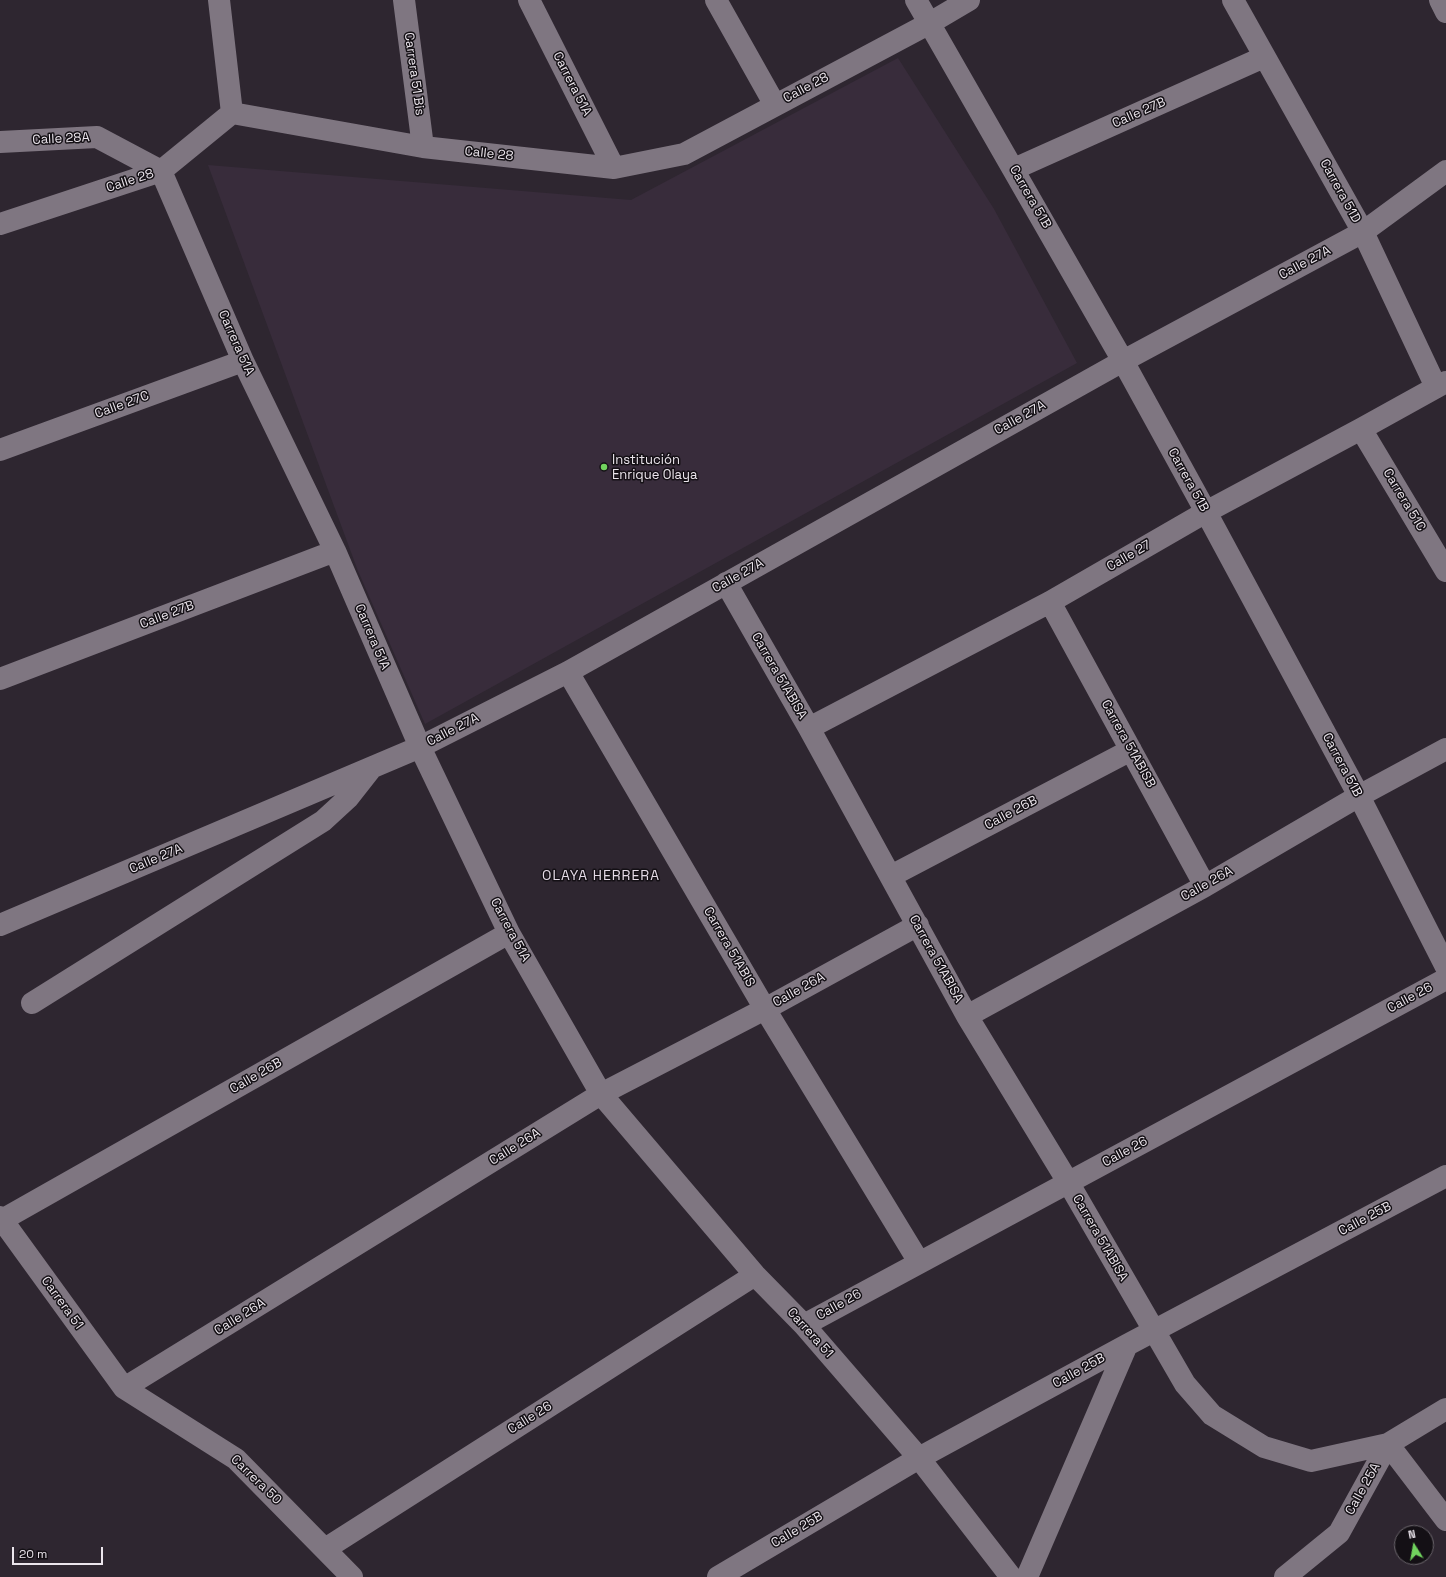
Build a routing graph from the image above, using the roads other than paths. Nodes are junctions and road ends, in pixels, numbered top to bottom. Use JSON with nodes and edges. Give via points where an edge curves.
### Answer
{"nodes":[{"id":1,"x":219,"y":0,"type":"edge"},
{"id":2,"x":404,"y":0,"type":"edge"},
{"id":3,"x":529,"y":0,"type":"edge"},
{"id":4,"x":716,"y":0,"type":"edge"},
{"id":5,"x":916,"y":0,"type":"edge"},
{"id":6,"x":969,"y":0,"type":"edge"},
{"id":7,"x":1233,"y":0,"type":"edge"},
{"id":8,"x":1440,"y":0,"type":"edge"},
{"id":9,"x":1446,"y":12,"type":"edge"},
{"id":10,"x":930,"y":23,"type":"junction"},
{"id":11,"x":1264,"y":57,"type":"junction"},
{"id":12,"x":775,"y":105,"type":"junction"},
{"id":13,"x":232,"y":113,"type":"junction"},
{"id":14,"x":0,"y":142,"type":"edge"},
{"id":15,"x":423,"y":147,"type":"junction"},
{"id":16,"x":614,"y":168,"type":"junction"},
{"id":17,"x":1014,"y":169,"type":"junction"},
{"id":18,"x":160,"y":171,"type":"junction"},
{"id":19,"x":1446,"y":171,"type":"edge"},
{"id":20,"x":0,"y":224,"type":"edge"},
{"id":21,"x":1363,"y":232,"type":"junction"},
{"id":22,"x":243,"y":361,"type":"junction"},
{"id":23,"x":1123,"y":361,"type":"junction"},
{"id":24,"x":1441,"y":384,"type":"edge"},
{"id":25,"x":1361,"y":429,"type":"junction"},
{"id":26,"x":0,"y":450,"type":"edge"},
{"id":27,"x":1206,"y":512,"type":"junction"},
{"id":28,"x":335,"y":551,"type":"junction"},
{"id":29,"x":1444,"y":563,"type":"edge"},
{"id":30,"x":726,"y":583,"type":"junction"},
{"id":31,"x":1050,"y":602,"type":"junction"},
{"id":32,"x":568,"y":672,"type":"junction"},
{"id":33,"x":0,"y":679,"type":"edge"},
{"id":34,"x":809,"y":728,"type":"junction"},
{"id":35,"x":420,"y":747,"type":"junction"},
{"id":36,"x":1446,"y":749,"type":"edge"},
{"id":37,"x":1131,"y":750,"type":"junction"},
{"id":38,"x":373,"y":767,"type":"junction"},
{"id":39,"x":1359,"y":796,"type":"junction"},
{"id":40,"x":890,"y":876,"type":"junction"},
{"id":41,"x":1206,"y":886,"type":"junction"},
{"id":42,"x":0,"y":925,"type":"edge"},
{"id":43,"x":918,"y":925,"type":"junction"},
{"id":44,"x":509,"y":933,"type":"junction"},
{"id":45,"x":1446,"y":967,"type":"edge"},
{"id":46,"x":1446,"y":979,"type":"edge"},
{"id":47,"x":32,"y":1003,"type":"dead end"},
{"id":48,"x":765,"y":1009,"type":"junction"},
{"id":49,"x":967,"y":1016,"type":"junction"},
{"id":50,"x":601,"y":1094,"type":"junction"},
{"id":51,"x":1446,"y":1176,"type":"edge"},
{"id":52,"x":1068,"y":1182,"type":"junction"},
{"id":53,"x":1,"y":1218,"type":"edge"},
{"id":54,"x":919,"y":1262,"type":"junction"},
{"id":55,"x":755,"y":1275,"type":"junction"},
{"id":56,"x":804,"y":1325,"type":"junction"},
{"id":57,"x":1155,"y":1331,"type":"junction"},
{"id":58,"x":1127,"y":1345,"type":"junction"},
{"id":59,"x":124,"y":1388,"type":"junction"},
{"id":60,"x":1446,"y":1409,"type":"edge"},
{"id":61,"x":1388,"y":1444,"type":"junction"},
{"id":62,"x":919,"y":1458,"type":"junction"},
{"id":63,"x":1446,"y":1520,"type":"edge"},
{"id":64,"x":325,"y":1548,"type":"junction"},
{"id":65,"x":352,"y":1577,"type":"edge"},
{"id":66,"x":718,"y":1577,"type":"edge"},
{"id":67,"x":1011,"y":1577,"type":"edge"},
{"id":68,"x":1027,"y":1577,"type":"edge"},
{"id":69,"x":1285,"y":1577,"type":"edge"}],
"edges":[{"from":1,"to":13,"type":"street"},
{"from":2,"to":15,"type":"street","name":"Carrera 51 Bis"},
{"from":3,"to":16,"type":"street","name":"Carrera 51A"},
{"from":4,"to":12,"type":"street"},
{"from":5,"to":10,"type":"street","name":"Carrera 51B"},
{"from":6,"to":10,"type":"street","name":"Calle 28"},
{"from":7,"to":11,"type":"street","name":"Carrera 51D"},
{"from":8,"to":9,"type":"street"},
{"from":10,"to":12,"type":"street","name":"Calle 28"},
{"from":10,"to":17,"type":"street","name":"Carrera 51B"},
{"from":11,"to":17,"type":"street","name":"Calle 27B"},
{"from":11,"to":21,"type":"street","name":"Carrera 51D"},
{"from":12,"to":16,"type":"street","name":"Calle 28","via":[[684,154]]},
{"from":13,"to":15,"type":"street","name":"Calle 28"},
{"from":13,"to":18,"type":"street","name":"Calle 28"},
{"from":14,"to":18,"type":"street","name":"Calle 28A","via":[[97,137]]},
{"from":15,"to":16,"type":"street","name":"Calle 28"},
{"from":17,"to":23,"type":"street","name":"Carrera 51B"},
{"from":18,"to":20,"type":"street","name":"Calle 28"},
{"from":18,"to":22,"type":"street","name":"Carrera 51A"},
{"from":19,"to":21,"type":"street","name":"Calle 27A"},
{"from":21,"to":23,"type":"street","name":"Calle 27A"},
{"from":21,"to":24,"type":"street","name":"Carrera 51D"},
{"from":22,"to":26,"type":"street","name":"Calle 27C"},
{"from":22,"to":28,"type":"street","name":"Carrera 51A"},
{"from":23,"to":27,"type":"street","name":"Carrera 51B"},
{"from":23,"to":30,"type":"street","name":"Calle 27A"},
{"from":24,"to":25,"type":"street","name":"Calle 27"},
{"from":25,"to":27,"type":"street","name":"Calle 27"},
{"from":25,"to":29,"type":"street","name":"Carrera 51C"},
{"from":27,"to":31,"type":"street","name":"Calle 27"},
{"from":27,"to":39,"type":"street","name":"Carrera 51B"},
{"from":28,"to":33,"type":"street","name":"Calle 27B"},
{"from":28,"to":35,"type":"street","name":"Carrera 51A"},
{"from":30,"to":32,"type":"street","name":"Calle 27A"},
{"from":30,"to":34,"type":"street","name":"Carrera 51ABISA"},
{"from":31,"to":34,"type":"street","name":"Calle 27"},
{"from":31,"to":37,"type":"street","name":"Carrera 51ABISB"},
{"from":32,"to":35,"type":"street","name":"Calle 27A"},
{"from":32,"to":48,"type":"street","name":"Carrera 51ABIS"},
{"from":34,"to":40,"type":"street","name":"Carrera 51ABISA"},
{"from":35,"to":38,"type":"street","name":"Calle 27A"},
{"from":35,"to":44,"type":"street","name":"Carrera 51A"},
{"from":36,"to":39,"type":"street","name":"Calle 26A"},
{"from":37,"to":40,"type":"street","name":"Calle 26B"},
{"from":37,"to":41,"type":"street","name":"Carrera 51ABISB"},
{"from":38,"to":42,"type":"street","name":"Calle 27A"},
{"from":38,"to":47,"type":"street","via":[[348,798],[323,821]]},
{"from":39,"to":41,"type":"street","name":"Calle 26A"},
{"from":39,"to":45,"type":"street","name":"Carrera 51B"},
{"from":40,"to":43,"type":"street","name":"Carrera 51ABISA"},
{"from":41,"to":49,"type":"street","name":"Calle 26A"},
{"from":43,"to":48,"type":"street","name":"Calle 26A"},
{"from":43,"to":49,"type":"street","name":"Carrera 51ABISA"},
{"from":44,"to":50,"type":"street","name":"Carrera 51A"},
{"from":44,"to":53,"type":"street","name":"Calle 26B"},
{"from":46,"to":52,"type":"street","name":"Calle 26"},
{"from":48,"to":50,"type":"street","name":"Calle 26A"},
{"from":48,"to":54,"type":"street","name":"Carrera 51ABIS"},
{"from":49,"to":52,"type":"street","name":"Carrera 51ABISA"},
{"from":50,"to":55,"type":"street","name":"Carrera 51"},
{"from":50,"to":59,"type":"street","name":"Calle 26A"},
{"from":51,"to":57,"type":"street","name":"Calle 25B"},
{"from":52,"to":54,"type":"street","name":"Calle 26"},
{"from":52,"to":57,"type":"street","name":"Carrera 51ABISA"},
{"from":53,"to":59,"type":"street","name":"Carrera 51"},
{"from":54,"to":56,"type":"street","name":"Calle 26"},
{"from":55,"to":56,"type":"street","name":"Carrera 51"},
{"from":55,"to":64,"type":"street","name":"Calle 26"},
{"from":56,"to":62,"type":"street","name":"Carrera 51"},
{"from":57,"to":58,"type":"street","name":"Calle 25B"},
{"from":57,"to":61,"type":"street","name":"Carrera 51ABISA","via":[[1185,1384],[1212,1415],[1264,1447],[1311,1461]]},
{"from":58,"to":62,"type":"street","name":"Calle 25B"},
{"from":58,"to":68,"type":"street"},
{"from":59,"to":64,"type":"street","name":"Carrera 50","via":[[236,1459]]},
{"from":60,"to":61,"type":"street"},
{"from":61,"to":63,"type":"street"},
{"from":61,"to":69,"type":"street","name":"Calle 25A","via":[[1339,1533]]},
{"from":62,"to":66,"type":"street","name":"Calle 25B"},
{"from":62,"to":67,"type":"street","name":"Carrera 51"},
{"from":64,"to":65,"type":"street","name":"Carrera 50"}]}
